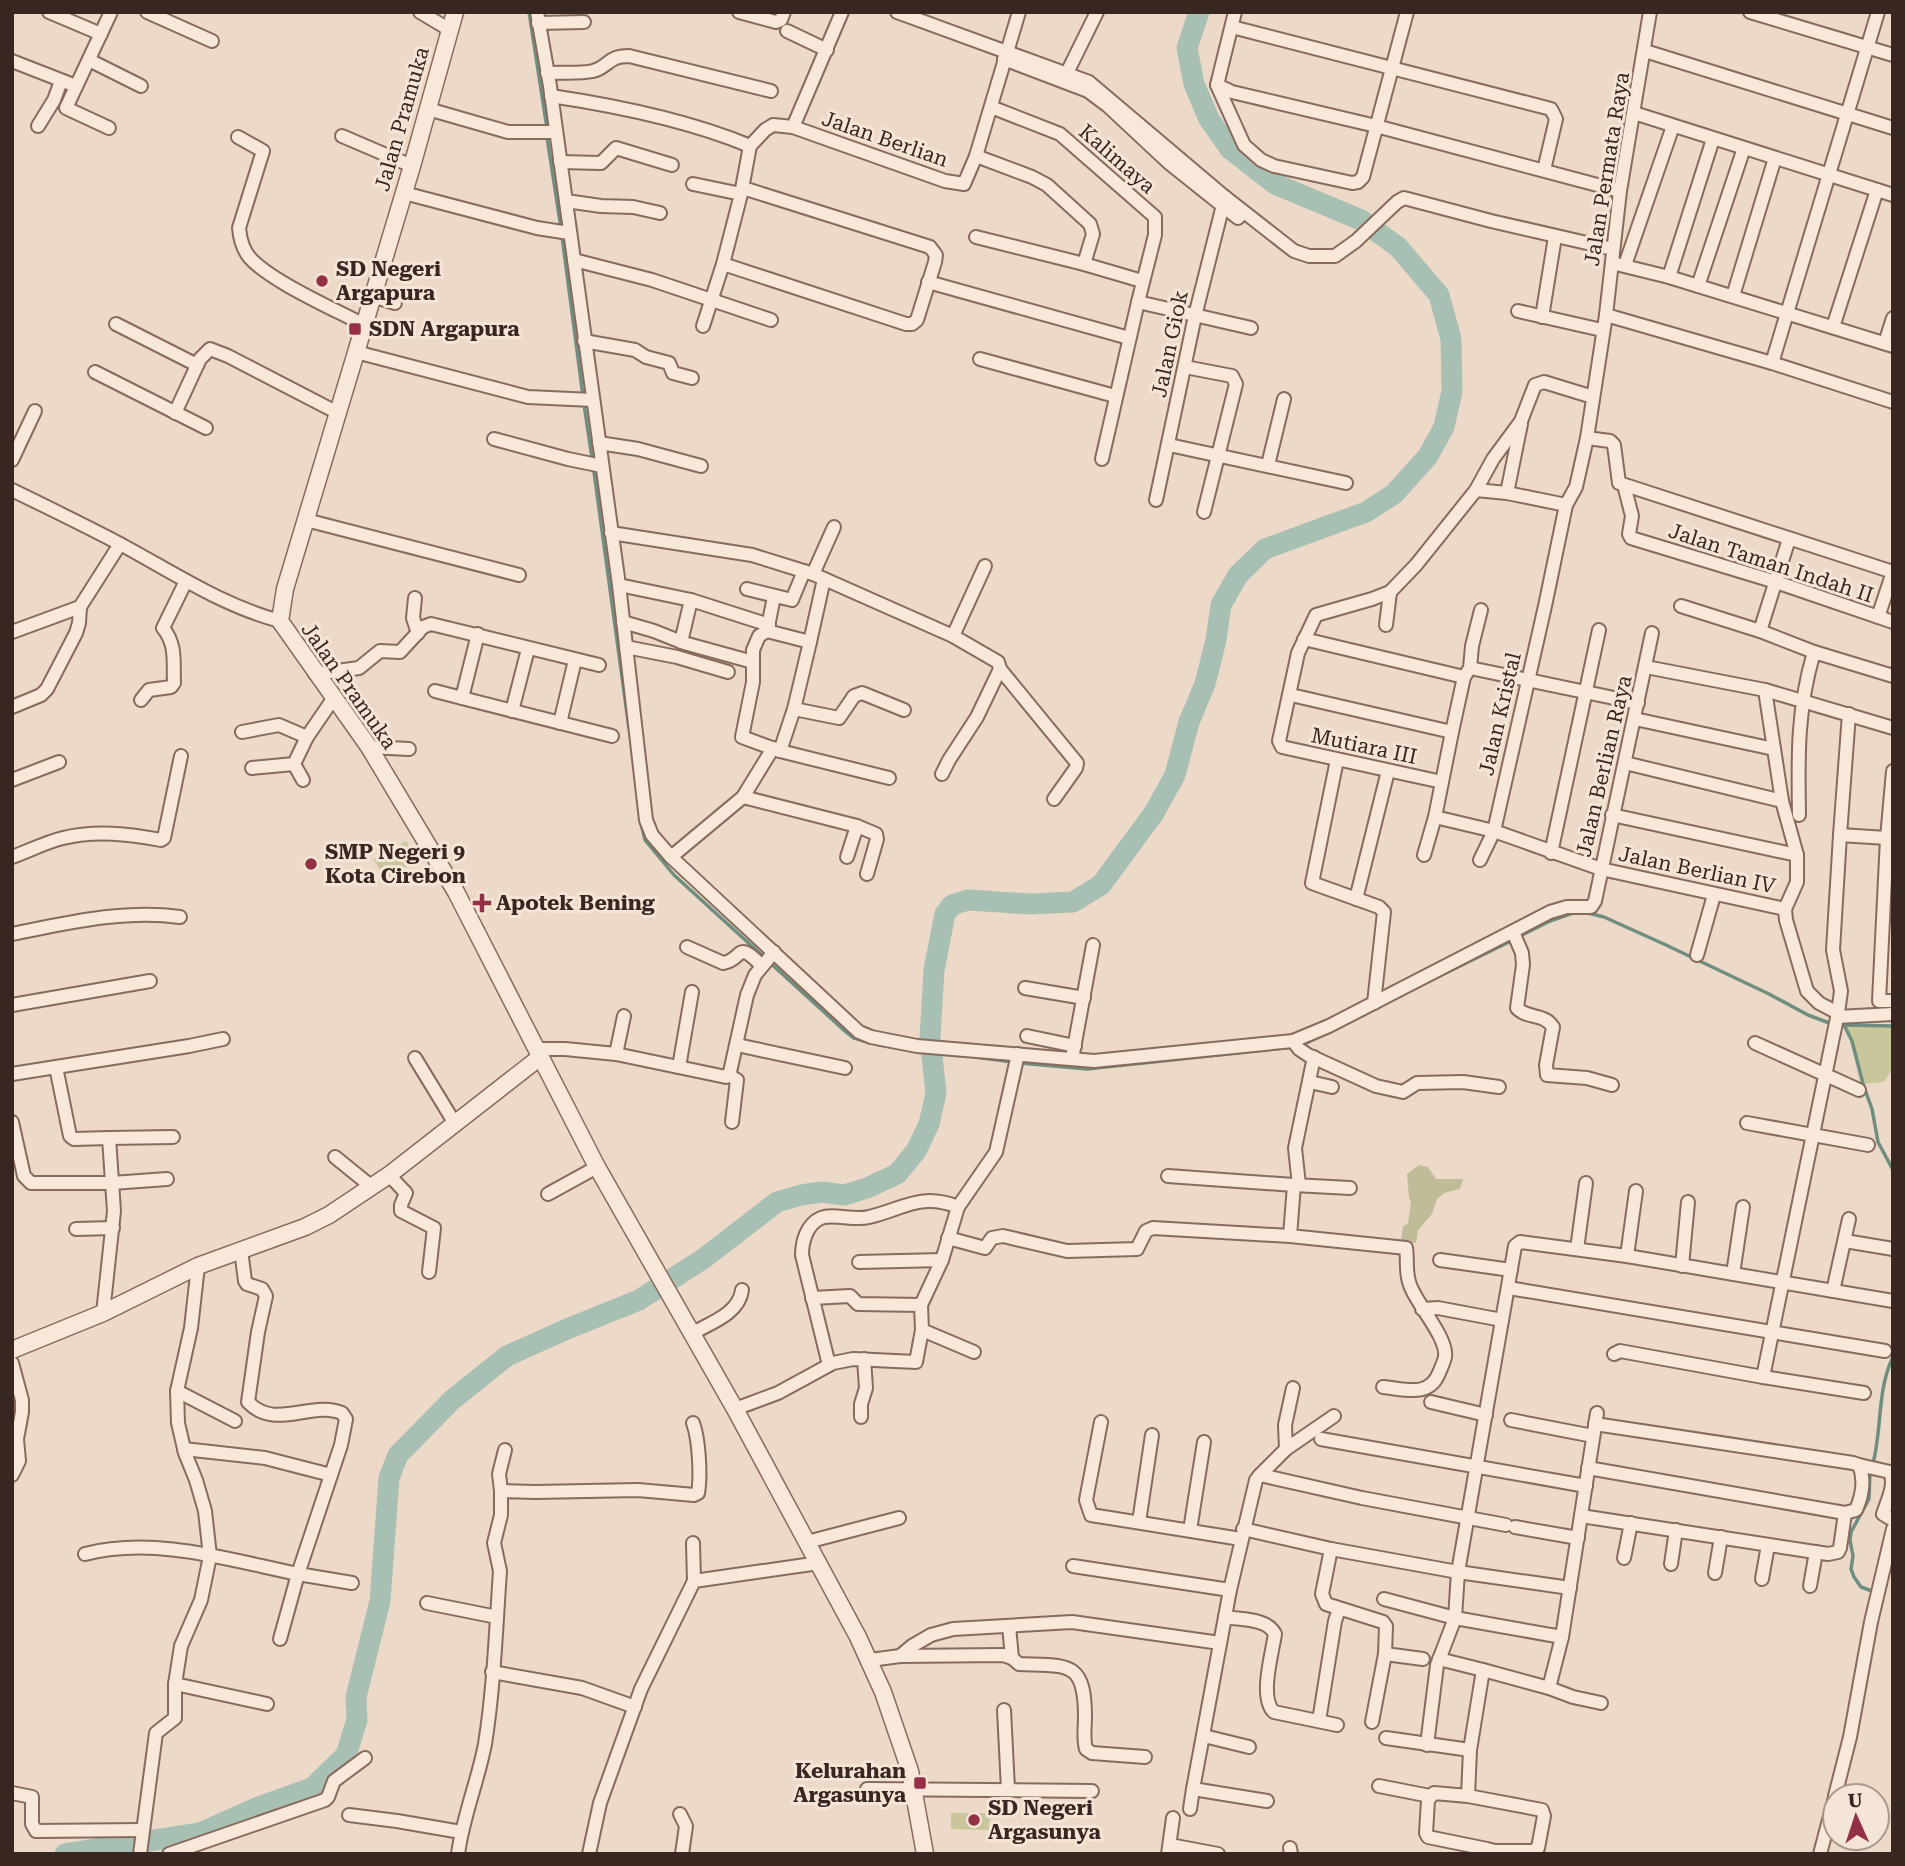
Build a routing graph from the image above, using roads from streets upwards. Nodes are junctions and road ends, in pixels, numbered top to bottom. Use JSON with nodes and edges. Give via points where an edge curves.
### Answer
{"nodes":[{"id":1,"x":49,"y":12,"type":"edge"},
{"id":2,"x":111,"y":12,"type":"edge"},
{"id":3,"x":147,"y":12,"type":"edge"},
{"id":4,"x":420,"y":12,"type":"edge"},
{"id":5,"x":455,"y":12,"type":"edge"},
{"id":6,"x":739,"y":12,"type":"edge"},
{"id":7,"x":784,"y":12,"type":"edge"},
{"id":8,"x":842,"y":12,"type":"edge"},
{"id":9,"x":897,"y":12,"type":"edge"},
{"id":10,"x":1018,"y":12,"type":"edge"},
{"id":11,"x":1097,"y":12,"type":"edge"},
{"id":12,"x":1235,"y":12,"type":"edge"},
{"id":13,"x":1408,"y":12,"type":"edge"},
{"id":14,"x":1650,"y":12,"type":"edge"},
{"id":15,"x":1750,"y":12,"type":"edge"},
{"id":16,"x":1878,"y":12,"type":"edge"},
{"id":17,"x":538,"y":17,"type":"edge"},
{"id":18,"x":584,"y":22,"type":"dead end"},
{"id":19,"x":1232,"y":27,"type":"junction"},
{"id":20,"x":450,"y":30,"type":"junction"},
{"id":21,"x":787,"y":31,"type":"dead end"},
{"id":22,"x":100,"y":34,"type":"junction"},
{"id":23,"x":212,"y":41,"type":"dead end"},
{"id":24,"x":1867,"y":48,"type":"junction"},
{"id":25,"x":827,"y":50,"type":"junction"},
{"id":26,"x":1645,"y":51,"type":"junction"},
{"id":27,"x":1005,"y":55,"type":"junction"},
{"id":28,"x":1893,"y":55,"type":"edge"},
{"id":29,"x":89,"y":60,"type":"junction"},
{"id":30,"x":12,"y":61,"type":"edge"},
{"id":31,"x":1393,"y":69,"type":"junction"},
{"id":32,"x":547,"y":73,"type":"junction"},
{"id":33,"x":1065,"y":78,"type":"junction"},
{"id":34,"x":61,"y":81,"type":"junction"},
{"id":35,"x":1217,"y":85,"type":"junction"},
{"id":36,"x":76,"y":86,"type":"junction"},
{"id":37,"x":141,"y":86,"type":"dead end"},
{"id":38,"x":771,"y":91,"type":"dead end"},
{"id":39,"x":551,"y":96,"type":"junction"},
{"id":40,"x":54,"y":100,"type":"junction"},
{"id":41,"x":991,"y":107,"type":"junction"},
{"id":42,"x":66,"y":108,"type":"junction"},
{"id":43,"x":428,"y":109,"type":"junction"},
{"id":44,"x":1847,"y":113,"type":"junction"},
{"id":45,"x":1634,"y":114,"type":"junction"},
{"id":46,"x":38,"y":126,"type":"dead end"},
{"id":47,"x":1376,"y":126,"type":"junction"},
{"id":48,"x":1673,"y":126,"type":"junction"},
{"id":49,"x":793,"y":127,"type":"junction"},
{"id":50,"x":109,"y":128,"type":"dead end"},
{"id":51,"x":1893,"y":128,"type":"edge"},
{"id":52,"x":556,"y":132,"type":"junction"},
{"id":53,"x":342,"y":136,"type":"dead end"},
{"id":54,"x":238,"y":138,"type":"dead end"},
{"id":55,"x":1713,"y":139,"type":"junction"},
{"id":56,"x":750,"y":146,"type":"junction"},
{"id":57,"x":1744,"y":148,"type":"junction"},
{"id":58,"x":976,"y":156,"type":"junction"},
{"id":59,"x":1775,"y":158,"type":"junction"},
{"id":60,"x":560,"y":162,"type":"junction"},
{"id":61,"x":672,"y":164,"type":"dead end"},
{"id":62,"x":412,"y":166,"type":"junction"},
{"id":63,"x":1544,"y":170,"type":"junction"},
{"id":64,"x":1827,"y":175,"type":"junction"},
{"id":65,"x":693,"y":184,"type":"dead end"},
{"id":66,"x":1877,"y":190,"type":"junction"},
{"id":67,"x":742,"y":191,"type":"junction"},
{"id":68,"x":1620,"y":191,"type":"junction"},
{"id":69,"x":404,"y":193,"type":"junction"},
{"id":70,"x":1893,"y":195,"type":"edge"},
{"id":71,"x":566,"y":201,"type":"junction"},
{"id":72,"x":1223,"y":202,"type":"junction"},
{"id":73,"x":660,"y":213,"type":"dead end"},
{"id":74,"x":569,"y":233,"type":"junction"},
{"id":75,"x":976,"y":237,"type":"dead end"},
{"id":76,"x":1555,"y":237,"type":"junction"},
{"id":77,"x":1614,"y":249,"type":"junction"},
{"id":78,"x":574,"y":260,"type":"junction"},
{"id":79,"x":723,"y":264,"type":"junction"},
{"id":80,"x":1084,"y":264,"type":"junction"},
{"id":81,"x":1619,"y":264,"type":"junction"},
{"id":82,"x":1669,"y":277,"type":"junction"},
{"id":83,"x":1142,"y":281,"type":"junction"},
{"id":84,"x":928,"y":282,"type":"junction"},
{"id":85,"x":1698,"y":286,"type":"junction"},
{"id":86,"x":372,"y":296,"type":"junction"},
{"id":87,"x":1733,"y":296,"type":"junction"},
{"id":88,"x":711,"y":298,"type":"junction"},
{"id":89,"x":1138,"y":302,"type":"junction"},
{"id":90,"x":395,"y":303,"type":"dead end"},
{"id":91,"x":1518,"y":312,"type":"dead end"},
{"id":92,"x":1787,"y":313,"type":"junction"},
{"id":93,"x":1606,"y":315,"type":"junction"},
{"id":94,"x":1195,"y":316,"type":"junction"},
{"id":95,"x":1542,"y":317,"type":"junction"},
{"id":96,"x":1893,"y":318,"type":"edge"},
{"id":97,"x":771,"y":320,"type":"dead end"},
{"id":98,"x":116,"y":324,"type":"dead end"},
{"id":99,"x":363,"y":325,"type":"junction"},
{"id":100,"x":702,"y":326,"type":"dead end"},
{"id":101,"x":1833,"y":327,"type":"junction"},
{"id":102,"x":1251,"y":328,"type":"dead end"},
{"id":103,"x":1602,"y":330,"type":"junction"},
{"id":104,"x":1129,"y":338,"type":"junction"},
{"id":105,"x":584,"y":341,"type":"junction"},
{"id":106,"x":1889,"y":344,"type":"edge"},
{"id":107,"x":356,"y":352,"type":"junction"},
{"id":108,"x":980,"y":359,"type":"dead end"},
{"id":109,"x":1772,"y":363,"type":"junction"},
{"id":110,"x":197,"y":365,"type":"junction"},
{"id":111,"x":1185,"y":367,"type":"junction"},
{"id":112,"x":96,"y":372,"type":"dead end"},
{"id":113,"x":692,"y":378,"type":"dead end"},
{"id":114,"x":1115,"y":396,"type":"junction"},
{"id":115,"x":1593,"y":397,"type":"junction"},
{"id":116,"x":1284,"y":399,"type":"dead end"},
{"id":117,"x":593,"y":400,"type":"junction"},
{"id":118,"x":1893,"y":402,"type":"edge"},
{"id":119,"x":35,"y":411,"type":"dead end"},
{"id":120,"x":175,"y":413,"type":"junction"},
{"id":121,"x":338,"y":413,"type":"junction"},
{"id":122,"x":1521,"y":421,"type":"junction"},
{"id":123,"x":206,"y":428,"type":"dead end"},
{"id":124,"x":1587,"y":438,"type":"junction"},
{"id":125,"x":494,"y":439,"type":"dead end"},
{"id":126,"x":599,"y":443,"type":"junction"},
{"id":127,"x":1169,"y":445,"type":"junction"},
{"id":128,"x":1217,"y":455,"type":"junction"},
{"id":129,"x":1102,"y":459,"type":"dead end"},
{"id":130,"x":12,"y":460,"type":"edge"},
{"id":131,"x":1268,"y":465,"type":"junction"},
{"id":132,"x":602,"y":466,"type":"junction"},
{"id":133,"x":701,"y":466,"type":"dead end"},
{"id":134,"x":1346,"y":483,"type":"dead end"},
{"id":135,"x":1624,"y":485,"type":"junction"},
{"id":136,"x":12,"y":490,"type":"edge"},
{"id":137,"x":1476,"y":490,"type":"junction"},
{"id":138,"x":1507,"y":493,"type":"junction"},
{"id":139,"x":1156,"y":500,"type":"dead end"},
{"id":140,"x":1566,"y":505,"type":"junction"},
{"id":141,"x":1204,"y":512,"type":"dead end"},
{"id":142,"x":306,"y":520,"type":"junction"},
{"id":143,"x":834,"y":527,"type":"dead end"},
{"id":144,"x":611,"y":533,"type":"junction"},
{"id":145,"x":1789,"y":539,"type":"junction"},
{"id":146,"x":120,"y":544,"type":"junction"},
{"id":147,"x":985,"y":566,"type":"dead end"},
{"id":148,"x":519,"y":575,"type":"dead end"},
{"id":149,"x":814,"y":575,"type":"junction"},
{"id":150,"x":186,"y":581,"type":"junction"},
{"id":151,"x":1776,"y":582,"type":"junction"},
{"id":152,"x":619,"y":585,"type":"junction"},
{"id":153,"x":747,"y":589,"type":"dead end"},
{"id":154,"x":1390,"y":592,"type":"junction"},
{"id":155,"x":774,"y":597,"type":"junction"},
{"id":156,"x":415,"y":598,"type":"dead end"},
{"id":157,"x":691,"y":600,"type":"junction"},
{"id":158,"x":1681,"y":606,"type":"dead end"},
{"id":159,"x":80,"y":607,"type":"junction"},
{"id":160,"x":1481,"y":611,"type":"dead end"},
{"id":161,"x":1878,"y":617,"type":"junction"},
{"id":162,"x":280,"y":621,"type":"junction"},
{"id":163,"x":623,"y":622,"type":"junction"},
{"id":164,"x":1893,"y":622,"type":"edge"},
{"id":165,"x":1386,"y":625,"type":"dead end"},
{"id":166,"x":768,"y":628,"type":"junction"},
{"id":167,"x":1599,"y":630,"type":"dead end"},
{"id":168,"x":1760,"y":631,"type":"junction"},
{"id":169,"x":12,"y":632,"type":"edge"},
{"id":170,"x":418,"y":632,"type":"junction"},
{"id":171,"x":1652,"y":633,"type":"dead end"},
{"id":172,"x":478,"y":635,"type":"junction"},
{"id":173,"x":953,"y":636,"type":"junction"},
{"id":174,"x":1304,"y":639,"type":"junction"},
{"id":175,"x":681,"y":642,"type":"junction"},
{"id":176,"x":810,"y":642,"type":"junction"},
{"id":177,"x":626,"y":647,"type":"junction"},
{"id":178,"x":528,"y":649,"type":"junction"},
{"id":179,"x":1814,"y":652,"type":"junction"},
{"id":180,"x":575,"y":660,"type":"junction"},
{"id":181,"x":753,"y":662,"type":"junction"},
{"id":182,"x":599,"y":666,"type":"dead end"},
{"id":183,"x":1646,"y":667,"type":"junction"},
{"id":184,"x":1000,"y":669,"type":"junction"},
{"id":185,"x":729,"y":672,"type":"dead end"},
{"id":186,"x":1467,"y":672,"type":"junction"},
{"id":187,"x":315,"y":674,"type":"junction"},
{"id":188,"x":1893,"y":677,"type":"edge"},
{"id":189,"x":1527,"y":679,"type":"junction"},
{"id":190,"x":1765,"y":690,"type":"junction"},
{"id":191,"x":435,"y":691,"type":"dead end"},
{"id":192,"x":1586,"y":692,"type":"junction"},
{"id":193,"x":1291,"y":695,"type":"junction"},
{"id":194,"x":462,"y":698,"type":"junction"},
{"id":195,"x":333,"y":699,"type":"junction"},
{"id":196,"x":1801,"y":699,"type":"junction"},
{"id":197,"x":141,"y":700,"type":"dead end"},
{"id":198,"x":1638,"y":703,"type":"junction"},
{"id":199,"x":12,"y":707,"type":"edge"},
{"id":200,"x":794,"y":709,"type":"junction"},
{"id":201,"x":904,"y":710,"type":"dead end"},
{"id":202,"x":512,"y":711,"type":"junction"},
{"id":203,"x":1849,"y":714,"type":"junction"},
{"id":204,"x":1635,"y":719,"type":"junction"},
{"id":205,"x":560,"y":723,"type":"junction"},
{"id":206,"x":1893,"y":728,"type":"edge"},
{"id":207,"x":242,"y":732,"type":"dead end"},
{"id":208,"x":1452,"y":732,"type":"junction"},
{"id":209,"x":612,"y":736,"type":"dead end"},
{"id":210,"x":307,"y":737,"type":"junction"},
{"id":211,"x":369,"y":747,"type":"junction"},
{"id":212,"x":409,"y":749,"type":"dead end"},
{"id":213,"x":1774,"y":749,"type":"junction"},
{"id":214,"x":776,"y":750,"type":"junction"},
{"id":215,"x":181,"y":756,"type":"dead end"},
{"id":216,"x":1337,"y":760,"type":"junction"},
{"id":217,"x":59,"y":762,"type":"dead end"},
{"id":218,"x":1625,"y":763,"type":"junction"},
{"id":219,"x":294,"y":764,"type":"junction"},
{"id":220,"x":252,"y":768,"type":"dead end"},
{"id":221,"x":1388,"y":771,"type":"junction"},
{"id":222,"x":1893,"y":771,"type":"edge"},
{"id":223,"x":943,"y":774,"type":"dead end"},
{"id":224,"x":890,"y":778,"type":"dead end"},
{"id":225,"x":12,"y":780,"type":"edge"},
{"id":226,"x":303,"y":780,"type":"dead end"},
{"id":227,"x":1442,"y":782,"type":"junction"},
{"id":228,"x":743,"y":797,"type":"junction"},
{"id":229,"x":1054,"y":799,"type":"dead end"},
{"id":230,"x":1782,"y":801,"type":"junction"},
{"id":231,"x":1612,"y":815,"type":"junction"},
{"id":232,"x":1799,"y":815,"type":"dead end"},
{"id":233,"x":1436,"y":817,"type":"junction"},
{"id":234,"x":857,"y":825,"type":"junction"},
{"id":235,"x":1494,"y":831,"type":"junction"},
{"id":236,"x":1840,"y":835,"type":"junction"},
{"id":237,"x":1890,"y":839,"type":"edge"},
{"id":238,"x":1551,"y":853,"type":"junction"},
{"id":239,"x":1424,"y":855,"type":"dead end"},
{"id":240,"x":1797,"y":855,"type":"junction"},
{"id":241,"x":12,"y":857,"type":"edge"},
{"id":242,"x":670,"y":857,"type":"junction"},
{"id":243,"x":847,"y":857,"type":"dead end"},
{"id":244,"x":1479,"y":860,"type":"dead end"},
{"id":245,"x":1601,"y":869,"type":"junction"},
{"id":246,"x":867,"y":874,"type":"dead end"},
{"id":247,"x":1714,"y":895,"type":"junction"},
{"id":248,"x":1356,"y":899,"type":"junction"},
{"id":249,"x":1785,"y":909,"type":"junction"},
{"id":250,"x":180,"y":917,"type":"dead end"},
{"id":251,"x":12,"y":934,"type":"edge"},
{"id":252,"x":1514,"y":936,"type":"junction"},
{"id":253,"x":1093,"y":945,"type":"dead end"},
{"id":254,"x":687,"y":947,"type":"dead end"},
{"id":255,"x":1698,"y":955,"type":"dead end"},
{"id":256,"x":768,"y":959,"type":"junction"},
{"id":257,"x":150,"y":981,"type":"dead end"},
{"id":258,"x":1025,"y":988,"type":"dead end"},
{"id":259,"x":692,"y":992,"type":"dead end"},
{"id":260,"x":1084,"y":998,"type":"junction"},
{"id":261,"x":1879,"y":1001,"type":"junction"},
{"id":262,"x":1893,"y":1001,"type":"edge"},
{"id":263,"x":1374,"y":1003,"type":"junction"},
{"id":264,"x":12,"y":1005,"type":"edge"},
{"id":265,"x":1893,"y":1014,"type":"edge"},
{"id":266,"x":1879,"y":1015,"type":"junction"},
{"id":267,"x":624,"y":1016,"type":"dead end"},
{"id":268,"x":1836,"y":1019,"type":"junction"},
{"id":269,"x":1027,"y":1036,"type":"dead end"},
{"id":270,"x":223,"y":1039,"type":"dead end"},
{"id":271,"x":1293,"y":1041,"type":"junction"},
{"id":272,"x":1755,"y":1044,"type":"dead end"},
{"id":273,"x":737,"y":1045,"type":"junction"},
{"id":274,"x":1074,"y":1052,"type":"junction"},
{"id":275,"x":537,"y":1053,"type":"junction"},
{"id":276,"x":616,"y":1054,"type":"junction"},
{"id":277,"x":1314,"y":1057,"type":"junction"},
{"id":278,"x":415,"y":1058,"type":"dead end"},
{"id":279,"x":1017,"y":1058,"type":"junction"},
{"id":280,"x":56,"y":1067,"type":"junction"},
{"id":281,"x":679,"y":1067,"type":"junction"},
{"id":282,"x":845,"y":1068,"type":"dead end"},
{"id":283,"x":12,"y":1074,"type":"edge"},
{"id":284,"x":729,"y":1075,"type":"junction"},
{"id":285,"x":1823,"y":1076,"type":"junction"},
{"id":286,"x":1310,"y":1082,"type":"junction"},
{"id":287,"x":1612,"y":1085,"type":"dead end"},
{"id":288,"x":1332,"y":1087,"type":"dead end"},
{"id":289,"x":1499,"y":1087,"type":"dead end"},
{"id":290,"x":1859,"y":1090,"type":"dead end"},
{"id":291,"x":12,"y":1122,"type":"edge"},
{"id":292,"x":454,"y":1122,"type":"junction"},
{"id":293,"x":732,"y":1122,"type":"dead end"},
{"id":294,"x":1747,"y":1123,"type":"dead end"},
{"id":295,"x":1813,"y":1136,"type":"junction"},
{"id":296,"x":109,"y":1138,"type":"junction"},
{"id":297,"x":173,"y":1138,"type":"dead end"},
{"id":298,"x":1868,"y":1145,"type":"dead end"},
{"id":299,"x":335,"y":1157,"type":"dead end"},
{"id":300,"x":597,"y":1167,"type":"junction"},
{"id":301,"x":1331,"y":1172,"type":"dead end"},
{"id":302,"x":389,"y":1175,"type":"junction"},
{"id":303,"x":1168,"y":1177,"type":"dead end"},
{"id":304,"x":167,"y":1179,"type":"dead end"},
{"id":305,"x":1586,"y":1182,"type":"dead end"},
{"id":306,"x":111,"y":1183,"type":"junction"},
{"id":307,"x":1296,"y":1185,"type":"junction"},
{"id":308,"x":372,"y":1187,"type":"junction"},
{"id":309,"x":1329,"y":1187,"type":"junction"},
{"id":310,"x":1350,"y":1188,"type":"dead end"},
{"id":311,"x":1636,"y":1191,"type":"dead end"},
{"id":312,"x":548,"y":1194,"type":"dead end"},
{"id":313,"x":1688,"y":1202,"type":"dead end"},
{"id":314,"x":958,"y":1207,"type":"junction"},
{"id":315,"x":1743,"y":1207,"type":"dead end"},
{"id":316,"x":1849,"y":1219,"type":"dead end"},
{"id":317,"x":113,"y":1228,"type":"junction"},
{"id":318,"x":76,"y":1229,"type":"dead end"},
{"id":319,"x":1290,"y":1236,"type":"junction"},
{"id":320,"x":948,"y":1238,"type":"junction"},
{"id":321,"x":1845,"y":1241,"type":"junction"},
{"id":322,"x":1577,"y":1249,"type":"junction"},
{"id":323,"x":1893,"y":1249,"type":"edge"},
{"id":324,"x":241,"y":1250,"type":"junction"},
{"id":325,"x":1627,"y":1256,"type":"junction"},
{"id":326,"x":1440,"y":1260,"type":"dead end"},
{"id":327,"x":942,"y":1261,"type":"junction"},
{"id":328,"x":859,"y":1262,"type":"dead end"},
{"id":329,"x":198,"y":1266,"type":"junction"},
{"id":330,"x":1682,"y":1266,"type":"junction"},
{"id":331,"x":1511,"y":1270,"type":"junction"},
{"id":332,"x":429,"y":1272,"type":"dead end"},
{"id":333,"x":1733,"y":1274,"type":"junction"},
{"id":334,"x":1782,"y":1282,"type":"junction"},
{"id":335,"x":1509,"y":1288,"type":"junction"},
{"id":336,"x":742,"y":1290,"type":"dead end"},
{"id":337,"x":1833,"y":1291,"type":"junction"},
{"id":338,"x":812,"y":1298,"type":"junction"},
{"id":339,"x":1893,"y":1301,"type":"edge"},
{"id":340,"x":921,"y":1306,"type":"junction"},
{"id":341,"x":1422,"y":1309,"type":"junction"},
{"id":342,"x":103,"y":1313,"type":"junction"},
{"id":343,"x":1502,"y":1320,"type":"junction"},
{"id":344,"x":922,"y":1329,"type":"junction"},
{"id":345,"x":1772,"y":1332,"type":"junction"},
{"id":346,"x":691,"y":1334,"type":"junction"},
{"id":347,"x":12,"y":1350,"type":"edge"},
{"id":348,"x":1885,"y":1351,"type":"dead end"},
{"id":349,"x":974,"y":1352,"type":"dead end"},
{"id":350,"x":1614,"y":1354,"type":"dead end"},
{"id":351,"x":864,"y":1359,"type":"junction"},
{"id":352,"x":12,"y":1363,"type":"edge"},
{"id":353,"x":829,"y":1365,"type":"junction"},
{"id":354,"x":1763,"y":1377,"type":"junction"},
{"id":355,"x":1383,"y":1387,"type":"dead end"},
{"id":356,"x":1293,"y":1388,"type":"dead end"},
{"id":357,"x":177,"y":1391,"type":"junction"},
{"id":358,"x":1864,"y":1393,"type":"dead end"},
{"id":359,"x":1431,"y":1402,"type":"dead end"},
{"id":360,"x":735,"y":1409,"type":"junction"},
{"id":361,"x":1486,"y":1415,"type":"junction"},
{"id":362,"x":1334,"y":1416,"type":"dead end"},
{"id":363,"x":861,"y":1417,"type":"dead end"},
{"id":364,"x":1511,"y":1420,"type":"dead end"},
{"id":365,"x":235,"y":1421,"type":"dead end"},
{"id":366,"x":1101,"y":1422,"type":"dead end"},
{"id":367,"x":693,"y":1423,"type":"dead end"},
{"id":368,"x":1595,"y":1424,"type":"junction"},
{"id":369,"x":1152,"y":1434,"type":"dead end"},
{"id":370,"x":1321,"y":1438,"type":"dead end"},
{"id":371,"x":1204,"y":1441,"type":"dead end"},
{"id":372,"x":184,"y":1448,"type":"junction"},
{"id":373,"x":1286,"y":1449,"type":"junction"},
{"id":374,"x":505,"y":1450,"type":"dead end"},
{"id":375,"x":1477,"y":1465,"type":"junction"},
{"id":376,"x":1859,"y":1465,"type":"junction"},
{"id":377,"x":1588,"y":1468,"type":"junction"},
{"id":378,"x":12,"y":1475,"type":"edge"},
{"id":379,"x":331,"y":1475,"type":"junction"},
{"id":380,"x":1260,"y":1475,"type":"junction"},
{"id":381,"x":1586,"y":1486,"type":"junction"},
{"id":382,"x":501,"y":1491,"type":"junction"},
{"id":383,"x":1846,"y":1513,"type":"junction"},
{"id":384,"x":1581,"y":1516,"type":"junction"},
{"id":385,"x":1469,"y":1517,"type":"junction"},
{"id":386,"x":898,"y":1518,"type":"dead end"},
{"id":387,"x":1889,"y":1518,"type":"edge"},
{"id":388,"x":1139,"y":1522,"type":"junction"},
{"id":389,"x":1631,"y":1523,"type":"junction"},
{"id":390,"x":1893,"y":1529,"type":"edge"},
{"id":391,"x":1190,"y":1530,"type":"junction"},
{"id":392,"x":1676,"y":1530,"type":"junction"},
{"id":393,"x":1242,"y":1534,"type":"junction"},
{"id":394,"x":1721,"y":1537,"type":"junction"},
{"id":395,"x":1578,"y":1538,"type":"junction"},
{"id":396,"x":807,"y":1542,"type":"junction"},
{"id":397,"x":693,"y":1543,"type":"dead end"},
{"id":398,"x":1768,"y":1545,"type":"junction"},
{"id":399,"x":1331,"y":1549,"type":"junction"},
{"id":400,"x":1816,"y":1552,"type":"junction"},
{"id":401,"x":85,"y":1554,"type":"dead end"},
{"id":402,"x":210,"y":1556,"type":"junction"},
{"id":403,"x":1624,"y":1558,"type":"dead end"},
{"id":404,"x":819,"y":1563,"type":"junction"},
{"id":405,"x":1671,"y":1564,"type":"dead end"},
{"id":406,"x":1073,"y":1566,"type":"dead end"},
{"id":407,"x":1458,"y":1572,"type":"junction"},
{"id":408,"x":1715,"y":1573,"type":"dead end"},
{"id":409,"x":298,"y":1574,"type":"junction"},
{"id":410,"x":1762,"y":1579,"type":"dead end"},
{"id":411,"x":694,"y":1581,"type":"junction"},
{"id":412,"x":352,"y":1583,"type":"dead end"},
{"id":413,"x":1810,"y":1586,"type":"dead end"},
{"id":414,"x":1570,"y":1588,"type":"junction"},
{"id":415,"x":1230,"y":1590,"type":"junction"},
{"id":416,"x":1384,"y":1599,"type":"dead end"},
{"id":417,"x":427,"y":1603,"type":"dead end"},
{"id":418,"x":1339,"y":1609,"type":"junction"},
{"id":419,"x":497,"y":1617,"type":"junction"},
{"id":420,"x":1225,"y":1617,"type":"junction"},
{"id":421,"x":1455,"y":1618,"type":"junction"},
{"id":422,"x":1010,"y":1626,"type":"junction"},
{"id":423,"x":1562,"y":1637,"type":"junction"},
{"id":424,"x":280,"y":1639,"type":"dead end"},
{"id":425,"x":1220,"y":1643,"type":"junction"},
{"id":426,"x":1385,"y":1654,"type":"junction"},
{"id":427,"x":900,"y":1656,"type":"junction"},
{"id":428,"x":1012,"y":1658,"type":"junction"},
{"id":429,"x":1439,"y":1659,"type":"junction"},
{"id":430,"x":870,"y":1660,"type":"junction"},
{"id":431,"x":1423,"y":1660,"type":"dead end"},
{"id":432,"x":1483,"y":1670,"type":"junction"},
{"id":433,"x":492,"y":1672,"type":"junction"},
{"id":434,"x":175,"y":1684,"type":"junction"},
{"id":435,"x":1549,"y":1688,"type":"junction"},
{"id":436,"x":1601,"y":1703,"type":"dead end"},
{"id":437,"x":267,"y":1704,"type":"dead end"},
{"id":438,"x":635,"y":1707,"type":"junction"},
{"id":439,"x":1004,"y":1710,"type":"dead end"},
{"id":440,"x":1319,"y":1721,"type":"junction"},
{"id":441,"x":1372,"y":1722,"type":"dead end"},
{"id":442,"x":1338,"y":1725,"type":"dead end"},
{"id":443,"x":1204,"y":1736,"type":"junction"},
{"id":444,"x":1386,"y":1738,"type":"dead end"},
{"id":445,"x":1427,"y":1745,"type":"junction"},
{"id":446,"x":1249,"y":1747,"type":"dead end"},
{"id":447,"x":1470,"y":1749,"type":"junction"},
{"id":448,"x":1145,"y":1757,"type":"dead end"},
{"id":449,"x":365,"y":1758,"type":"dead end"},
{"id":450,"x":1839,"y":1782,"type":"edge"},
{"id":451,"x":1379,"y":1786,"type":"dead end"},
{"id":452,"x":914,"y":1788,"type":"junction"},
{"id":453,"x":1007,"y":1788,"type":"junction"},
{"id":454,"x":867,"y":1789,"type":"dead end"},
{"id":455,"x":1193,"y":1789,"type":"junction"},
{"id":456,"x":1092,"y":1791,"type":"dead end"},
{"id":457,"x":12,"y":1793,"type":"edge"},
{"id":458,"x":1430,"y":1796,"type":"junction"},
{"id":459,"x":1468,"y":1796,"type":"junction"},
{"id":460,"x":1267,"y":1801,"type":"dead end"},
{"id":461,"x":1190,"y":1808,"type":"dead end"},
{"id":462,"x":680,"y":1814,"type":"dead end"},
{"id":463,"x":349,"y":1815,"type":"dead end"},
{"id":464,"x":1173,"y":1818,"type":"dead end"},
{"id":465,"x":461,"y":1832,"type":"junction"},
{"id":466,"x":141,"y":1834,"type":"junction"},
{"id":467,"x":1169,"y":1849,"type":"edge"},
{"id":468,"x":1495,"y":1853,"type":"edge"},
{"id":469,"x":140,"y":1854,"type":"edge"},
{"id":470,"x":169,"y":1854,"type":"edge"},
{"id":471,"x":458,"y":1854,"type":"edge"},
{"id":472,"x":589,"y":1854,"type":"edge"},
{"id":473,"x":682,"y":1854,"type":"edge"},
{"id":474,"x":925,"y":1854,"type":"edge"},
{"id":475,"x":1218,"y":1854,"type":"edge"}],
"edges":[{"from":1,"to":22,"type":"street"},
{"from":2,"to":22,"type":"street"},
{"from":3,"to":23,"type":"street"},
{"from":4,"to":20,"type":"street"},
{"from":5,"to":20,"type":"street","name":"Jalan Pramuka"},
{"from":6,"to":7,"type":"street","via":[[776,22]]},
{"from":8,"to":25,"type":"street"},
{"from":9,"to":27,"type":"street"},
{"from":10,"to":27,"type":"street"},
{"from":11,"to":33,"type":"street"},
{"from":12,"to":19,"type":"street"},
{"from":13,"to":31,"type":"street"},
{"from":14,"to":26,"type":"street"},
{"from":15,"to":24,"type":"street"},
{"from":16,"to":24,"type":"street"},
{"from":17,"to":18,"type":"street"},
{"from":17,"to":32,"type":"street"},
{"from":19,"to":31,"type":"street"},
{"from":19,"to":35,"type":"street"},
{"from":20,"to":43,"type":"street","name":"Jalan Pramuka"},
{"from":21,"to":25,"type":"street"},
{"from":22,"to":29,"type":"street"},
{"from":24,"to":28,"type":"street"},
{"from":24,"to":44,"type":"street"},
{"from":25,"to":49,"type":"street"},
{"from":26,"to":44,"type":"street","name":"Jalan Permata Raya"},
{"from":26,"to":45,"type":"street","name":"Jalan Permata Raya"},
{"from":27,"to":33,"type":"street"},
{"from":27,"to":41,"type":"street"},
{"from":29,"to":36,"type":"street"},
{"from":29,"to":37,"type":"street"},
{"from":30,"to":34,"type":"street"},
{"from":31,"to":47,"type":"street"},
{"from":31,"to":63,"type":"street","via":[[1550,108],[1556,119]]},
{"from":32,"to":38,"type":"street","via":[[590,72],[613,57],[629,56]]},
{"from":32,"to":39,"type":"street"},
{"from":33,"to":72,"type":"street","via":[[1089,82]]},
{"from":34,"to":36,"type":"street"},
{"from":34,"to":40,"type":"street"},
{"from":35,"to":47,"type":"street"},
{"from":35,"to":47,"type":"street","via":[[1244,145],[1274,166],[1358,182]]},
{"from":36,"to":42,"type":"street"},
{"from":39,"to":52,"type":"street"},
{"from":39,"to":56,"type":"street","via":[[632,111]]},
{"from":40,"to":42,"type":"street"},
{"from":40,"to":46,"type":"street"},
{"from":41,"to":58,"type":"street"},
{"from":41,"to":83,"type":"street","name":"Kalimaya","via":[[1060,134],[1155,217],[1155,235]]},
{"from":42,"to":50,"type":"street"},
{"from":43,"to":52,"type":"street","via":[[508,131]]},
{"from":43,"to":62,"type":"street","name":"Jalan Pramuka"},
{"from":44,"to":51,"type":"street","name":"Jalan Permata Raya"},
{"from":44,"to":64,"type":"street"},
{"from":45,"to":48,"type":"street"},
{"from":45,"to":68,"type":"street","name":"Jalan Permata Raya"},
{"from":47,"to":63,"type":"street"},
{"from":48,"to":55,"type":"street"},
{"from":48,"to":81,"type":"street"},
{"from":49,"to":56,"type":"street","via":[[773,125]]},
{"from":49,"to":58,"type":"street","name":"Jalan Berlian","via":[[964,184]]},
{"from":52,"to":60,"type":"street"},
{"from":53,"to":62,"type":"street"},
{"from":54,"to":99,"type":"street","via":[[263,151],[239,228],[250,258],[268,273]]},
{"from":55,"to":57,"type":"street"},
{"from":55,"to":82,"type":"street"},
{"from":56,"to":67,"type":"street"},
{"from":57,"to":59,"type":"street"},
{"from":57,"to":85,"type":"street"},
{"from":58,"to":80,"type":"street","via":[[1047,185],[1090,224],[1093,234]]},
{"from":59,"to":64,"type":"street"},
{"from":59,"to":87,"type":"street"},
{"from":60,"to":61,"type":"street","via":[[601,163],[616,148]]},
{"from":60,"to":71,"type":"street"},
{"from":62,"to":69,"type":"street","name":"Jalan Pramuka"},
{"from":63,"to":68,"type":"street"},
{"from":64,"to":66,"type":"street"},
{"from":64,"to":92,"type":"street"},
{"from":65,"to":67,"type":"street"},
{"from":66,"to":70,"type":"street"},
{"from":66,"to":101,"type":"street"},
{"from":67,"to":79,"type":"street"},
{"from":67,"to":84,"type":"street","via":[[930,247],[936,255]]},
{"from":68,"to":77,"type":"street","name":"Jalan Permata Raya"},
{"from":69,"to":74,"type":"street"},
{"from":69,"to":86,"type":"street","name":"Jalan Pramuka"},
{"from":71,"to":73,"type":"street"},
{"from":71,"to":74,"type":"street"},
{"from":72,"to":76,"type":"street","via":[[1294,251],[1309,256],[1335,256],[1404,198]]},
{"from":72,"to":94,"type":"street","name":"Jalan Giok"},
{"from":74,"to":78,"type":"street"},
{"from":75,"to":80,"type":"street"},
{"from":76,"to":77,"type":"street"},
{"from":76,"to":95,"type":"street"},
{"from":77,"to":81,"type":"street","name":"Jalan Permata Raya"},
{"from":78,"to":88,"type":"street"},
{"from":78,"to":105,"type":"street"},
{"from":79,"to":84,"type":"street","via":[[906,324],[917,320]]},
{"from":79,"to":88,"type":"street"},
{"from":80,"to":83,"type":"street"},
{"from":81,"to":82,"type":"street"},
{"from":81,"to":93,"type":"street","name":"Jalan Permata Raya"},
{"from":82,"to":85,"type":"street"},
{"from":83,"to":89,"type":"street"},
{"from":84,"to":104,"type":"street"},
{"from":85,"to":87,"type":"street"},
{"from":86,"to":90,"type":"street"},
{"from":86,"to":99,"type":"street","name":"Jalan Pramuka"},
{"from":87,"to":92,"type":"street"},
{"from":88,"to":97,"type":"street"},
{"from":88,"to":100,"type":"street"},
{"from":89,"to":94,"type":"street"},
{"from":89,"to":104,"type":"street"},
{"from":91,"to":95,"type":"street"},
{"from":92,"to":101,"type":"street"},
{"from":92,"to":109,"type":"street"},
{"from":93,"to":103,"type":"street","name":"Jalan Permata Raya"},
{"from":93,"to":109,"type":"street"},
{"from":94,"to":102,"type":"street"},
{"from":94,"to":111,"type":"street","name":"Jalan Giok"},
{"from":95,"to":103,"type":"street"},
{"from":96,"to":106,"type":"street"},
{"from":98,"to":110,"type":"street"},
{"from":99,"to":107,"type":"street","name":"Jalan Pramuka"},
{"from":101,"to":106,"type":"street"},
{"from":103,"to":115,"type":"street","name":"Jalan Permata Raya"},
{"from":104,"to":114,"type":"street"},
{"from":105,"to":113,"type":"street","via":[[635,350],[670,363],[673,373]]},
{"from":105,"to":117,"type":"street"},
{"from":107,"to":117,"type":"street","via":[[528,397]]},
{"from":107,"to":121,"type":"street","name":"Jalan Pramuka"},
{"from":108,"to":114,"type":"street"},
{"from":109,"to":118,"type":"street"},
{"from":110,"to":120,"type":"street"},
{"from":110,"to":121,"type":"street","via":[[210,349]]},
{"from":111,"to":127,"type":"street","name":"Jalan Giok"},
{"from":111,"to":128,"type":"street","via":[[1232,376],[1236,382]]},
{"from":112,"to":120,"type":"street"},
{"from":114,"to":129,"type":"street"},
{"from":115,"to":122,"type":"street","via":[[1541,382],[1535,385]]},
{"from":115,"to":124,"type":"street","name":"Jalan Permata Raya"},
{"from":116,"to":131,"type":"street"},
{"from":117,"to":126,"type":"street"},
{"from":119,"to":130,"type":"street"},
{"from":120,"to":123,"type":"street"},
{"from":121,"to":142,"type":"street","name":"Jalan Pramuka"},
{"from":122,"to":137,"type":"street"},
{"from":122,"to":138,"type":"street"},
{"from":124,"to":135,"type":"street","via":[[1614,445],[1619,482]]},
{"from":124,"to":140,"type":"street","name":"Jalan Permata Raya","via":[[1576,487]]},
{"from":125,"to":132,"type":"street"},
{"from":126,"to":132,"type":"street"},
{"from":126,"to":133,"type":"street"},
{"from":127,"to":128,"type":"street"},
{"from":127,"to":139,"type":"street","name":"Jalan Giok"},
{"from":128,"to":131,"type":"street"},
{"from":128,"to":141,"type":"street"},
{"from":131,"to":134,"type":"street"},
{"from":132,"to":144,"type":"street"},
{"from":135,"to":145,"type":"street"},
{"from":135,"to":151,"type":"street","name":"Jalan Taman Indah II","via":[[1632,516],[1631,538]]},
{"from":136,"to":146,"type":"street"},
{"from":137,"to":138,"type":"street"},
{"from":137,"to":154,"type":"street","via":[[1432,548]]},
{"from":138,"to":140,"type":"street"},
{"from":140,"to":189,"type":"street","name":"Jalan Kristal"},
{"from":142,"to":148,"type":"street"},
{"from":142,"to":162,"type":"street","name":"Jalan Pramuka","via":[[285,586]]},
{"from":143,"to":149,"type":"street"},
{"from":144,"to":149,"type":"street","via":[[752,555]]},
{"from":144,"to":152,"type":"street"},
{"from":145,"to":151,"type":"street"},
{"from":145,"to":161,"type":"street","via":[[1893,572]]},
{"from":146,"to":150,"type":"street"},
{"from":146,"to":159,"type":"street"},
{"from":147,"to":173,"type":"street"},
{"from":149,"to":155,"type":"street","via":[[793,600]]},
{"from":149,"to":173,"type":"street"},
{"from":149,"to":176,"type":"street"},
{"from":150,"to":162,"type":"street","via":[[248,612]]},
{"from":150,"to":197,"type":"street","via":[[163,628],[174,648],[174,683],[149,690]]},
{"from":151,"to":161,"type":"street","name":"Jalan Taman Indah II"},
{"from":151,"to":168,"type":"street"},
{"from":152,"to":157,"type":"street"},
{"from":152,"to":163,"type":"street"},
{"from":153,"to":155,"type":"street"},
{"from":154,"to":165,"type":"street"},
{"from":154,"to":174,"type":"street","via":[[1316,615]]},
{"from":155,"to":166,"type":"street"},
{"from":156,"to":170,"type":"street","via":[[413,618]]},
{"from":157,"to":166,"type":"street"},
{"from":157,"to":175,"type":"street"},
{"from":158,"to":168,"type":"street"},
{"from":159,"to":169,"type":"street"},
{"from":159,"to":199,"type":"street","via":[[76,633],[47,689]]},
{"from":160,"to":186,"type":"street"},
{"from":161,"to":164,"type":"street","name":"Jalan Taman Indah II"},
{"from":162,"to":187,"type":"street","name":"Jalan Pramuka"},
{"from":163,"to":175,"type":"street"},
{"from":163,"to":177,"type":"street"},
{"from":166,"to":176,"type":"street"},
{"from":166,"to":181,"type":"street","via":[[757,639]]},
{"from":167,"to":192,"type":"street"},
{"from":168,"to":179,"type":"street"},
{"from":170,"to":172,"type":"street","via":[[431,624]]},
{"from":170,"to":187,"type":"street","via":[[400,652],[380,651],[359,667]]},
{"from":171,"to":183,"type":"street","name":"Jalan Berlian Raya"},
{"from":172,"to":178,"type":"street"},
{"from":172,"to":194,"type":"street"},
{"from":173,"to":184,"type":"street","via":[[998,662]]},
{"from":174,"to":186,"type":"street"},
{"from":174,"to":193,"type":"street"},
{"from":175,"to":181,"type":"street"},
{"from":176,"to":200,"type":"street"},
{"from":177,"to":185,"type":"street"},
{"from":177,"to":242,"type":"street","via":[[646,820]]},
{"from":178,"to":180,"type":"street"},
{"from":178,"to":202,"type":"street"},
{"from":179,"to":188,"type":"street"},
{"from":179,"to":196,"type":"street"},
{"from":180,"to":182,"type":"street"},
{"from":180,"to":205,"type":"street"},
{"from":181,"to":214,"type":"street","via":[[742,737]]},
{"from":183,"to":190,"type":"street"},
{"from":183,"to":198,"type":"street","name":"Jalan Berlian Raya"},
{"from":184,"to":223,"type":"street"},
{"from":184,"to":229,"type":"street","via":[[1077,763]]},
{"from":186,"to":189,"type":"street"},
{"from":186,"to":208,"type":"street"},
{"from":187,"to":195,"type":"street","name":"Jalan Pramuka"},
{"from":189,"to":192,"type":"street"},
{"from":189,"to":235,"type":"street","name":"Jalan Kristal"},
{"from":190,"to":196,"type":"street"},
{"from":190,"to":213,"type":"street"},
{"from":191,"to":194,"type":"street"},
{"from":192,"to":198,"type":"street"},
{"from":192,"to":238,"type":"street"},
{"from":193,"to":208,"type":"street"},
{"from":193,"to":216,"type":"street","name":"Mutiara III","via":[[1280,745]]},
{"from":194,"to":202,"type":"street"},
{"from":195,"to":210,"type":"street"},
{"from":195,"to":211,"type":"street","name":"Jalan Pramuka"},
{"from":196,"to":203,"type":"street"},
{"from":196,"to":232,"type":"street"},
{"from":198,"to":204,"type":"street","name":"Jalan Berlian Raya"},
{"from":200,"to":201,"type":"street","via":[[839,718],[854,696],[862,693]]},
{"from":200,"to":214,"type":"street"},
{"from":202,"to":205,"type":"street"},
{"from":203,"to":206,"type":"street"},
{"from":203,"to":236,"type":"street"},
{"from":204,"to":213,"type":"street"},
{"from":204,"to":218,"type":"street","name":"Jalan Berlian Raya"},
{"from":205,"to":209,"type":"street"},
{"from":207,"to":210,"type":"street","via":[[279,725]]},
{"from":208,"to":227,"type":"street"},
{"from":210,"to":219,"type":"street"},
{"from":211,"to":212,"type":"street"},
{"from":211,"to":275,"type":"street","name":"Jalan Pramuka","via":[[456,892]]},
{"from":213,"to":230,"type":"street"},
{"from":214,"to":224,"type":"street"},
{"from":214,"to":228,"type":"street"},
{"from":215,"to":241,"type":"street","via":[[161,840],[124,833],[91,834],[64,838]]},
{"from":216,"to":221,"type":"street","name":"Mutiara III"},
{"from":216,"to":248,"type":"street","via":[[1312,883]]},
{"from":217,"to":225,"type":"street"},
{"from":218,"to":230,"type":"street"},
{"from":218,"to":231,"type":"street","name":"Jalan Berlian Raya"},
{"from":219,"to":220,"type":"street"},
{"from":219,"to":226,"type":"street"},
{"from":221,"to":227,"type":"street","name":"Mutiara III"},
{"from":221,"to":248,"type":"street"},
{"from":222,"to":237,"type":"street"},
{"from":227,"to":233,"type":"street"},
{"from":228,"to":234,"type":"street"},
{"from":228,"to":242,"type":"street"},
{"from":230,"to":240,"type":"street"},
{"from":231,"to":240,"type":"street"},
{"from":231,"to":245,"type":"street","name":"Jalan Berlian Raya"},
{"from":233,"to":235,"type":"street","name":"Jalan Berlian IV"},
{"from":233,"to":239,"type":"street"},
{"from":234,"to":243,"type":"street"},
{"from":234,"to":246,"type":"street","via":[[877,836]]},
{"from":235,"to":238,"type":"street","name":"Jalan Berlian IV"},
{"from":235,"to":244,"type":"street","name":"Jalan Kristal"},
{"from":236,"to":237,"type":"street"},
{"from":236,"to":268,"type":"street","via":[[1833,950],[1841,991]]},
{"from":237,"to":261,"type":"street"},
{"from":238,"to":245,"type":"street","name":"Jalan Berlian IV"},
{"from":240,"to":249,"type":"street","via":[[1797,882]]},
{"from":242,"to":256,"type":"street"},
{"from":245,"to":247,"type":"street","name":"Jalan Berlian IV"},
{"from":245,"to":252,"type":"street","name":"Jalan Berlian Raya","via":[[1591,907],[1550,912]]},
{"from":247,"to":249,"type":"street","name":"Jalan Berlian IV"},
{"from":247,"to":255,"type":"street"},
{"from":248,"to":263,"type":"street","via":[[1379,907],[1385,916]]},
{"from":249,"to":268,"type":"street","via":[[1807,991]]},
{"from":250,"to":251,"type":"street","via":[[127,914]]},
{"from":252,"to":263,"type":"street"},
{"from":252,"to":287,"type":"street","via":[[1524,965],[1517,1007],[1545,1018],[1553,1027],[1547,1075]]},
{"from":253,"to":260,"type":"street"},
{"from":254,"to":256,"type":"street","via":[[721,963],[742,951]]},
{"from":256,"to":273,"type":"street","via":[[747,995]]},
{"from":256,"to":279,"type":"street","via":[[871,1037]]},
{"from":257,"to":264,"type":"street"},
{"from":258,"to":260,"type":"street"},
{"from":259,"to":281,"type":"street"},
{"from":260,"to":274,"type":"street"},
{"from":261,"to":262,"type":"street"},
{"from":261,"to":266,"type":"street"},
{"from":263,"to":271,"type":"street"},
{"from":265,"to":266,"type":"street"},
{"from":266,"to":268,"type":"street"},
{"from":267,"to":276,"type":"street"},
{"from":268,"to":285,"type":"street"},
{"from":269,"to":274,"type":"street"},
{"from":270,"to":280,"type":"street"},
{"from":271,"to":274,"type":"street","via":[[1094,1061]]},
{"from":271,"to":277,"type":"street"},
{"from":272,"to":285,"type":"street"},
{"from":273,"to":282,"type":"street"},
{"from":273,"to":284,"type":"street"},
{"from":274,"to":279,"type":"street"},
{"from":275,"to":276,"type":"street","via":[[565,1049]]},
{"from":275,"to":292,"type":"street"},
{"from":275,"to":300,"type":"street","name":"Jalan Pramuka"},
{"from":276,"to":281,"type":"street"},
{"from":277,"to":286,"type":"street"},
{"from":277,"to":289,"type":"street","via":[[1376,1086],[1403,1092],[1417,1083]]},
{"from":278,"to":292,"type":"street"},
{"from":279,"to":314,"type":"street","via":[[996,1152]]},
{"from":280,"to":283,"type":"street"},
{"from":280,"to":296,"type":"street","via":[[70,1136]]},
{"from":281,"to":284,"type":"street"},
{"from":284,"to":293,"type":"street","via":[[737,1080]]},
{"from":285,"to":290,"type":"street"},
{"from":285,"to":295,"type":"street"},
{"from":286,"to":288,"type":"street"},
{"from":286,"to":307,"type":"street","via":[[1295,1148]]},
{"from":291,"to":306,"type":"street","via":[[24,1176],[32,1183]]},
{"from":292,"to":302,"type":"street"},
{"from":294,"to":295,"type":"street"},
{"from":295,"to":298,"type":"street"},
{"from":295,"to":334,"type":"street"},
{"from":296,"to":297,"type":"street"},
{"from":296,"to":306,"type":"street"},
{"from":299,"to":308,"type":"street"},
{"from":300,"to":312,"type":"street"},
{"from":300,"to":346,"type":"street","name":"Jalan Pramuka"},
{"from":301,"to":309,"type":"street"},
{"from":302,"to":308,"type":"street"},
{"from":302,"to":332,"type":"street","via":[[406,1194],[401,1211],[434,1228]]},
{"from":303,"to":307,"type":"street"},
{"from":304,"to":306,"type":"street"},
{"from":305,"to":322,"type":"street"},
{"from":306,"to":317,"type":"street"},
{"from":307,"to":309,"type":"street"},
{"from":307,"to":319,"type":"street"},
{"from":308,"to":324,"type":"street","via":[[319,1220]]},
{"from":309,"to":310,"type":"street"},
{"from":311,"to":325,"type":"street"},
{"from":313,"to":330,"type":"street"},
{"from":314,"to":320,"type":"street"},
{"from":314,"to":338,"type":"street","via":[[924,1201],[868,1217],[817,1220],[802,1246]]},
{"from":315,"to":333,"type":"street"},
{"from":316,"to":321,"type":"street"},
{"from":317,"to":318,"type":"street"},
{"from":317,"to":342,"type":"street"},
{"from":319,"to":320,"type":"street","via":[[1153,1228],[1146,1231],[1137,1249],[1072,1251],[1003,1237],[992,1238],[985,1248]]},
{"from":319,"to":341,"type":"street","via":[[1406,1248],[1405,1271]]},
{"from":320,"to":327,"type":"street"},
{"from":321,"to":323,"type":"street"},
{"from":321,"to":337,"type":"street"},
{"from":322,"to":325,"type":"street"},
{"from":322,"to":331,"type":"street","via":[[1520,1242],[1515,1246]]},
{"from":324,"to":329,"type":"street"},
{"from":324,"to":379,"type":"street","via":[[245,1281],[266,1296],[248,1402],[277,1415],[342,1413],[346,1424]]},
{"from":325,"to":330,"type":"street"},
{"from":326,"to":331,"type":"street"},
{"from":327,"to":328,"type":"street"},
{"from":327,"to":340,"type":"street"},
{"from":329,"to":342,"type":"street"},
{"from":329,"to":357,"type":"street"},
{"from":330,"to":333,"type":"street"},
{"from":331,"to":335,"type":"street"},
{"from":333,"to":334,"type":"street"},
{"from":334,"to":337,"type":"street"},
{"from":334,"to":345,"type":"street"},
{"from":335,"to":343,"type":"street"},
{"from":335,"to":345,"type":"street"},
{"from":336,"to":346,"type":"street","via":[[736,1307]]},
{"from":337,"to":339,"type":"street"},
{"from":338,"to":340,"type":"street","via":[[850,1296],[858,1304]]},
{"from":338,"to":353,"type":"street"},
{"from":340,"to":344,"type":"street"},
{"from":341,"to":343,"type":"street"},
{"from":341,"to":355,"type":"street","via":[[1443,1342],[1446,1356],[1435,1382],[1414,1391]]},
{"from":342,"to":347,"type":"street"},
{"from":343,"to":361,"type":"street"},
{"from":344,"to":349,"type":"street"},
{"from":344,"to":351,"type":"street","via":[[916,1362]]},
{"from":345,"to":348,"type":"street"},
{"from":345,"to":354,"type":"street"},
{"from":346,"to":360,"type":"street","name":"Jalan Pramuka"},
{"from":350,"to":354,"type":"street","via":[[1620,1351]]},
{"from":351,"to":353,"type":"street"},
{"from":351,"to":363,"type":"street"},
{"from":352,"to":378,"type":"street","via":[[22,1400],[19,1461]]},
{"from":353,"to":360,"type":"street"},
{"from":354,"to":358,"type":"street"},
{"from":356,"to":373,"type":"street","via":[[1285,1425]]},
{"from":357,"to":365,"type":"street"},
{"from":357,"to":372,"type":"street"},
{"from":359,"to":361,"type":"street"},
{"from":360,"to":396,"type":"street","name":"Jalan Pramuka"},
{"from":361,"to":375,"type":"street"},
{"from":362,"to":373,"type":"street"},
{"from":364,"to":368,"type":"street"},
{"from":366,"to":388,"type":"street","via":[[1086,1500],[1088,1511]]},
{"from":367,"to":382,"type":"street","via":[[699,1483],[694,1495],[638,1490]]},
{"from":368,"to":376,"type":"street"},
{"from":368,"to":377,"type":"street"},
{"from":369,"to":388,"type":"street"},
{"from":370,"to":375,"type":"street"},
{"from":371,"to":391,"type":"street"},
{"from":372,"to":379,"type":"street","via":[[265,1458]]},
{"from":372,"to":402,"type":"street","via":[[205,1511]]},
{"from":373,"to":380,"type":"street"},
{"from":374,"to":382,"type":"street","via":[[499,1474]]},
{"from":375,"to":381,"type":"street"},
{"from":375,"to":385,"type":"street"},
{"from":376,"to":383,"type":"street","via":[[1860,1499],[1856,1510]]},
{"from":376,"to":387,"type":"street","via":[[1883,1469],[1893,1477]]},
{"from":377,"to":381,"type":"street"},
{"from":377,"to":383,"type":"street"},
{"from":379,"to":409,"type":"street"},
{"from":380,"to":385,"type":"street"},
{"from":380,"to":393,"type":"street"},
{"from":381,"to":384,"type":"street"},
{"from":382,"to":419,"type":"street","via":[[494,1543],[500,1571]]},
{"from":383,"to":400,"type":"street","via":[[1838,1552]]},
{"from":384,"to":389,"type":"street"},
{"from":384,"to":395,"type":"street"},
{"from":385,"to":395,"type":"street"},
{"from":385,"to":407,"type":"street"},
{"from":386,"to":396,"type":"street"},
{"from":388,"to":391,"type":"street"},
{"from":389,"to":392,"type":"street"},
{"from":389,"to":403,"type":"street"},
{"from":390,"to":450,"type":"street"},
{"from":391,"to":393,"type":"street"},
{"from":392,"to":394,"type":"street"},
{"from":392,"to":405,"type":"street"},
{"from":393,"to":399,"type":"street"},
{"from":393,"to":415,"type":"street"},
{"from":394,"to":398,"type":"street"},
{"from":394,"to":408,"type":"street"},
{"from":395,"to":414,"type":"street"},
{"from":396,"to":404,"type":"street","name":"Jalan Pramuka"},
{"from":397,"to":411,"type":"street"},
{"from":398,"to":400,"type":"street"},
{"from":398,"to":410,"type":"street"},
{"from":399,"to":407,"type":"street"},
{"from":399,"to":418,"type":"street","via":[[1322,1594],[1326,1604]]},
{"from":400,"to":413,"type":"street"},
{"from":401,"to":402,"type":"street","via":[[127,1546]]},
{"from":402,"to":409,"type":"street"},
{"from":402,"to":434,"type":"street","via":[[198,1610],[181,1646]]},
{"from":404,"to":411,"type":"street"},
{"from":404,"to":430,"type":"street","name":"Jalan Pramuka"},
{"from":406,"to":415,"type":"street"},
{"from":407,"to":414,"type":"street"},
{"from":407,"to":421,"type":"street"},
{"from":409,"to":412,"type":"street"},
{"from":409,"to":424,"type":"street"},
{"from":411,"to":438,"type":"street"},
{"from":414,"to":423,"type":"street"},
{"from":415,"to":420,"type":"street"},
{"from":416,"to":421,"type":"street"},
{"from":417,"to":419,"type":"street"},
{"from":418,"to":426,"type":"street","via":[[1383,1622]]},
{"from":418,"to":440,"type":"street"},
{"from":419,"to":433,"type":"street"},
{"from":420,"to":425,"type":"street"},
{"from":420,"to":440,"type":"street","via":[[1261,1623],[1275,1634],[1266,1695],[1269,1708]]},
{"from":421,"to":423,"type":"street"},
{"from":421,"to":429,"type":"street"},
{"from":422,"to":425,"type":"street","via":[[1087,1622]]},
{"from":422,"to":427,"type":"street","via":[[943,1631]]},
{"from":422,"to":428,"type":"street"},
{"from":423,"to":435,"type":"street"},
{"from":425,"to":443,"type":"street"},
{"from":426,"to":431,"type":"street"},
{"from":426,"to":441,"type":"street"},
{"from":427,"to":428,"type":"street"},
{"from":427,"to":430,"type":"street"},
{"from":428,"to":448,"type":"street","via":[[1019,1664],[1052,1665],[1076,1673],[1085,1692],[1088,1751]]},
{"from":429,"to":432,"type":"street"},
{"from":429,"to":445,"type":"street"},
{"from":430,"to":452,"type":"street","name":"Jalan Pramuka"},
{"from":432,"to":435,"type":"street"},
{"from":432,"to":447,"type":"street"},
{"from":433,"to":438,"type":"street","via":[[582,1688]]},
{"from":433,"to":465,"type":"street","via":[[485,1743]]},
{"from":434,"to":437,"type":"street"},
{"from":434,"to":466,"type":"street","via":[[175,1718],[156,1733]]},
{"from":435,"to":436,"type":"street"},
{"from":438,"to":472,"type":"street","via":[[600,1803]]},
{"from":439,"to":453,"type":"street"},
{"from":440,"to":442,"type":"street"},
{"from":443,"to":446,"type":"street"},
{"from":443,"to":455,"type":"street"},
{"from":444,"to":445,"type":"street"},
{"from":445,"to":447,"type":"street"},
{"from":447,"to":459,"type":"street"},
{"from":449,"to":470,"type":"street","via":[[334,1781],[325,1800]]},
{"from":451,"to":458,"type":"street"},
{"from":452,"to":453,"type":"street"},
{"from":452,"to":454,"type":"street"},
{"from":452,"to":474,"type":"street","name":"Jalan Pramuka"},
{"from":453,"to":456,"type":"street"},
{"from":455,"to":460,"type":"street"},
{"from":455,"to":461,"type":"street"},
{"from":457,"to":466,"type":"street","via":[[32,1797],[36,1831]]},
{"from":458,"to":459,"type":"street"},
{"from":458,"to":468,"type":"street","via":[[1428,1837]]},
{"from":459,"to":468,"type":"street","via":[[1542,1810],[1538,1848]]},
{"from":462,"to":473,"type":"street","via":[[686,1826]]},
{"from":463,"to":465,"type":"street"},
{"from":464,"to":467,"type":"street"},
{"from":465,"to":471,"type":"street"},
{"from":466,"to":469,"type":"street"},
{"from":467,"to":475,"type":"street"}]}
